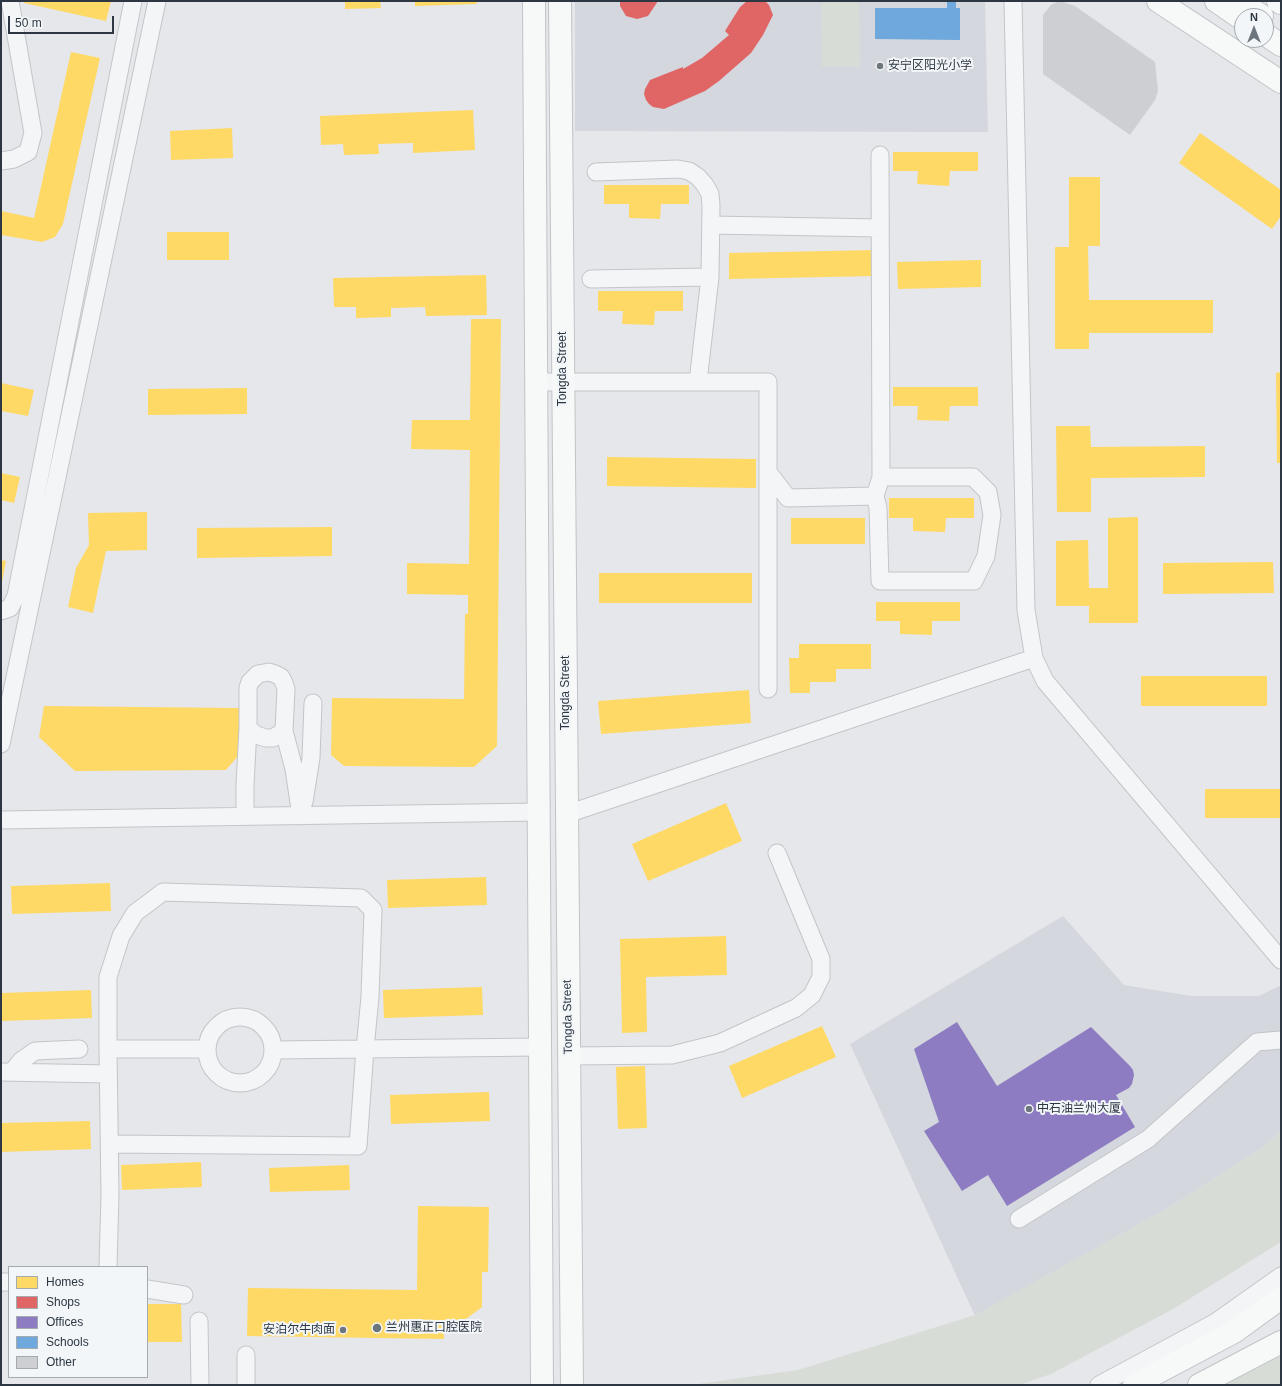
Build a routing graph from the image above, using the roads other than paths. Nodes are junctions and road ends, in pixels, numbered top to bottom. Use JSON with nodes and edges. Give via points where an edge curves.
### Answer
{"nodes":[{"id":1,"x":10,"y":1,"type":"edge"},
{"id":2,"x":133,"y":1,"type":"edge"},
{"id":3,"x":157,"y":1,"type":"edge"},
{"id":4,"x":534,"y":1,"type":"edge"},
{"id":5,"x":560,"y":1,"type":"edge"},
{"id":6,"x":1014,"y":1,"type":"edge"},
{"id":7,"x":1158,"y":1,"type":"edge"},
{"id":8,"x":1278,"y":1,"type":"edge"},
{"id":9,"x":1281,"y":3,"type":"edge"},
{"id":10,"x":1281,"y":82,"type":"edge"},
{"id":11,"x":880,"y":155,"type":"dead end"},
{"id":12,"x":1,"y":160,"type":"edge"},
{"id":13,"x":596,"y":172,"type":"dead end"},
{"id":14,"x":710,"y":225,"type":"junction"},
{"id":15,"x":880,"y":228,"type":"junction"},
{"id":16,"x":710,"y":277,"type":"junction"},
{"id":17,"x":591,"y":279,"type":"dead end"},
{"id":18,"x":536,"y":382,"type":"junction"},
{"id":19,"x":563,"y":382,"type":"junction"},
{"id":20,"x":698,"y":382,"type":"junction"},
{"id":21,"x":768,"y":472,"type":"junction"},
{"id":22,"x":881,"y":477,"type":"junction"},
{"id":23,"x":875,"y":496,"type":"junction"},
{"id":24,"x":1,"y":611,"type":"edge"},
{"id":25,"x":1034,"y":658,"type":"junction"},
{"id":26,"x":768,"y":688,"type":"dead end"},
{"id":27,"x":313,"y":703,"type":"dead end"},
{"id":28,"x":248,"y":728,"type":"junction"},
{"id":29,"x":284,"y":731,"type":"junction"},
{"id":30,"x":1,"y":744,"type":"edge"},
{"id":31,"x":539,"y":812,"type":"junction"},
{"id":32,"x":567,"y":814,"type":"junction"},
{"id":33,"x":245,"y":816,"type":"junction"},
{"id":34,"x":301,"y":816,"type":"junction"},
{"id":35,"x":1,"y":820,"type":"edge"},
{"id":36,"x":777,"y":853,"type":"dead end"},
{"id":37,"x":1281,"y":960,"type":"edge"},
{"id":38,"x":1281,"y":1040,"type":"edge"},
{"id":39,"x":540,"y":1047,"type":"junction"},
{"id":40,"x":79,"y":1049,"type":"dead end"},
{"id":41,"x":108,"y":1049,"type":"junction"},
{"id":42,"x":206,"y":1049,"type":"junction"},
{"id":43,"x":365,"y":1049,"type":"junction"},
{"id":44,"x":274,"y":1050,"type":"junction"},
{"id":45,"x":569,"y":1056,"type":"junction"},
{"id":46,"x":6,"y":1072,"type":"edge"},
{"id":47,"x":108,"y":1074,"type":"junction"},
{"id":48,"x":109,"y":1144,"type":"junction"},
{"id":49,"x":1019,"y":1219,"type":"dead end"},
{"id":50,"x":108,"y":1266,"type":"edge"},
{"id":51,"x":1281,"y":1276,"type":"edge"},
{"id":52,"x":148,"y":1290,"type":"edge"},
{"id":53,"x":184,"y":1295,"type":"dead end"},
{"id":54,"x":1281,"y":1298,"type":"edge"},
{"id":55,"x":199,"y":1321,"type":"dead end"},
{"id":56,"x":1281,"y":1342,"type":"edge"},
{"id":57,"x":246,"y":1355,"type":"dead end"},
{"id":58,"x":200,"y":1385,"type":"edge"},
{"id":59,"x":246,"y":1385,"type":"edge"},
{"id":60,"x":542,"y":1385,"type":"edge"},
{"id":61,"x":572,"y":1385,"type":"edge"},
{"id":62,"x":1099,"y":1385,"type":"edge"},
{"id":63,"x":1134,"y":1385,"type":"edge"},
{"id":64,"x":1200,"y":1385,"type":"edge"}],
"edges":[{"from":1,"to":12,"type":"street","via":[[33,133],[28,152],[14,159]]},
{"from":2,"to":24,"type":"street","via":[[16,596],[10,608]]},
{"from":3,"to":30,"type":"street"},
{"from":4,"to":18,"type":"main road"},
{"from":5,"to":19,"type":"main road","name":"Tongda Street"},
{"from":6,"to":25,"type":"street","via":[[1026,610]]},
{"from":7,"to":10,"type":"main road"},
{"from":8,"to":9,"type":"main road"},
{"from":11,"to":15,"type":"street"},
{"from":13,"to":14,"type":"street","via":[[678,169],[689,171],[702,181],[710,194]]},
{"from":14,"to":15,"type":"street"},
{"from":14,"to":16,"type":"street"},
{"from":15,"to":22,"type":"street"},
{"from":16,"to":17,"type":"street"},
{"from":16,"to":20,"type":"street"},
{"from":18,"to":19,"type":"street"},
{"from":18,"to":31,"type":"main road"},
{"from":19,"to":20,"type":"street"},
{"from":19,"to":32,"type":"main road","name":"Tongda Street"},
{"from":20,"to":21,"type":"street","via":[[768,382]]},
{"from":21,"to":23,"type":"street","via":[[788,498]]},
{"from":21,"to":26,"type":"street"},
{"from":22,"to":23,"type":"street"},
{"from":22,"to":23,"type":"street","via":[[973,477],[988,492],[992,515],[986,556],[974,580],[880,581],[878,508]]},
{"from":25,"to":32,"type":"street"},
{"from":25,"to":37,"type":"street","via":[[1045,681]]},
{"from":27,"to":34,"type":"street","via":[[311,758]]},
{"from":28,"to":29,"type":"street","via":[[256,735],[266,738],[273,738]]},
{"from":28,"to":29,"type":"street","via":[[250,682],[258,674],[269,672],[281,677],[286,689]]},
{"from":28,"to":33,"type":"street"},
{"from":29,"to":34,"type":"street","via":[[294,769]]},
{"from":31,"to":34,"type":"street"},
{"from":31,"to":39,"type":"main road"},
{"from":32,"to":45,"type":"main road","name":"Tongda Street"},
{"from":33,"to":34,"type":"street"},
{"from":33,"to":35,"type":"street"},
{"from":36,"to":45,"type":"street","via":[[821,959],[821,977],[812,995],[796,1008],[720,1044],[672,1055]]},
{"from":38,"to":49,"type":"street","via":[[1257,1042],[1148,1139]]},
{"from":39,"to":43,"type":"street"},
{"from":39,"to":60,"type":"main road"},
{"from":40,"to":46,"type":"street","via":[[34,1051]]},
{"from":41,"to":42,"type":"street"},
{"from":41,"to":43,"type":"street","via":[[108,977],[121,936],[135,914],[163,892],[361,898],[373,910],[370,997]]},
{"from":41,"to":47,"type":"street"},
{"from":42,"to":44,"type":"street","via":[[209,1062],[216,1073],[227,1081],[240,1083],[253,1081],[264,1074],[271,1063]]},
{"from":42,"to":44,"type":"street","via":[[209,1036],[217,1025],[228,1018],[241,1016],[254,1018],[265,1026],[272,1037]]},
{"from":43,"to":44,"type":"street"},
{"from":43,"to":48,"type":"street","via":[[358,1146]]},
{"from":45,"to":61,"type":"main road","name":"Tongda Street"},
{"from":46,"to":47,"type":"street"},
{"from":47,"to":48,"type":"street"},
{"from":48,"to":50,"type":"street"},
{"from":51,"to":62,"type":"street","via":[[1216,1322]]},
{"from":52,"to":53,"type":"street"},
{"from":54,"to":63,"type":"main road","via":[[1234,1332]]},
{"from":55,"to":58,"type":"street"},
{"from":56,"to":64,"type":"main road"},
{"from":57,"to":59,"type":"street"}]}
